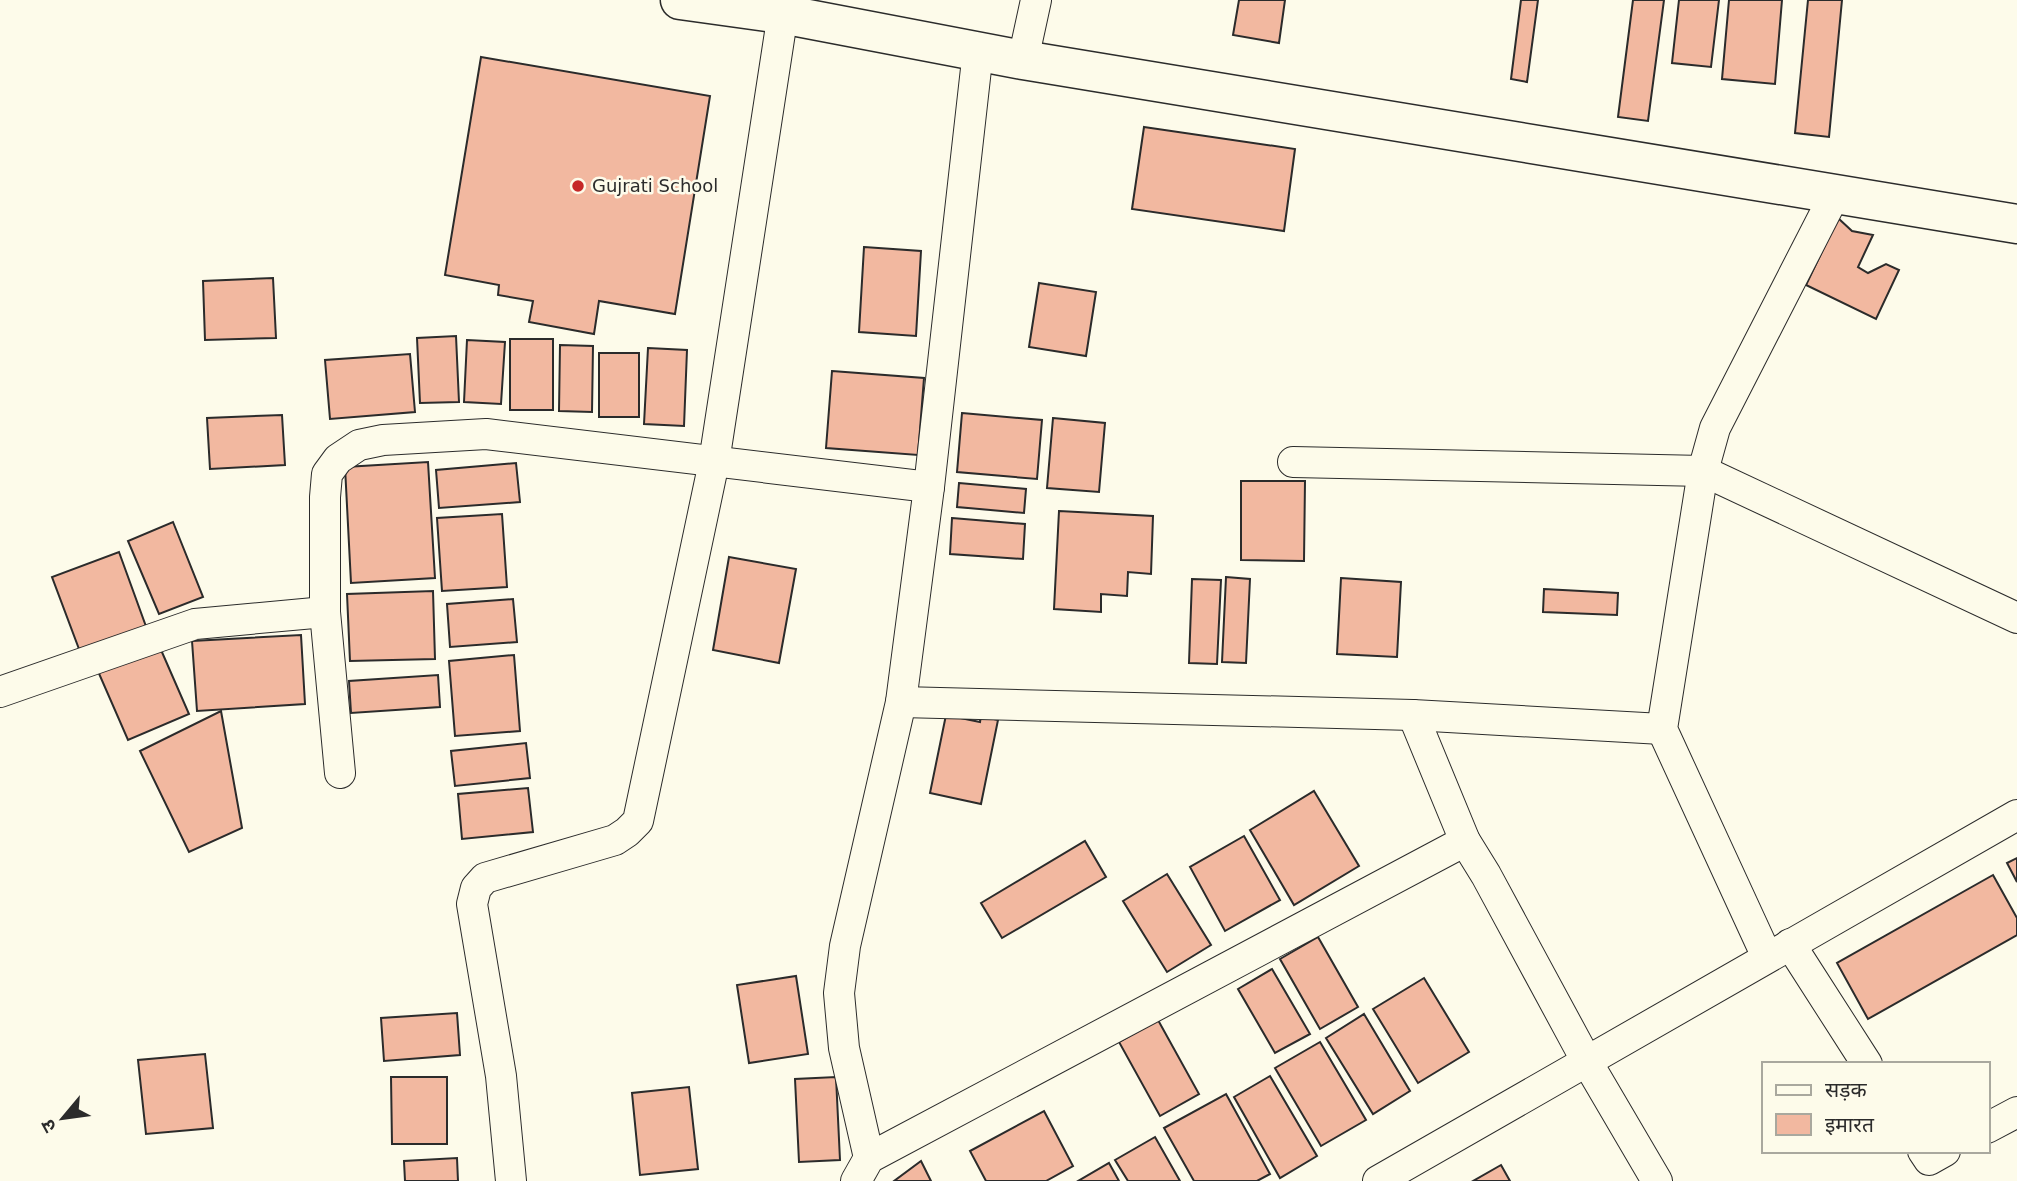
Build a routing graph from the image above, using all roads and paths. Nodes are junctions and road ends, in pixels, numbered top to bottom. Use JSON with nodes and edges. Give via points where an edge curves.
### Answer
{"nodes":[{"id":1,"x":680,"y":0,"type":"edge"},
{"id":2,"x":1036,"y":0,"type":"edge"},
{"id":3,"x":783,"y":7,"type":"edge"},
{"id":4,"x":978,"y":51,"type":"junction"},
{"id":5,"x":1024,"y":60,"type":"junction"},
{"id":6,"x":1835,"y":194,"type":"junction"},
{"id":7,"x":2017,"y":224,"type":"edge"},
{"id":8,"x":714,"y":462,"type":"junction"},
{"id":9,"x":1293,"y":462,"type":"dead end"},
{"id":10,"x":1703,"y":471,"type":"junction"},
{"id":11,"x":929,"y":487,"type":"junction"},
{"id":12,"x":325,"y":612,"type":"junction"},
{"id":13,"x":2017,"y":618,"type":"edge"},
{"id":14,"x":0,"y":692,"type":"edge"},
{"id":15,"x":901,"y":702,"type":"junction"},
{"id":16,"x":1413,"y":715,"type":"junction"},
{"id":17,"x":1662,"y":729,"type":"junction"},
{"id":18,"x":340,"y":773,"type":"dead end"},
{"id":19,"x":2017,"y":815,"type":"edge"},
{"id":20,"x":1465,"y":841,"type":"junction"},
{"id":21,"x":1779,"y":951,"type":"junction"},
{"id":22,"x":1586,"y":1060,"type":"junction"},
{"id":23,"x":1865,"y":1062,"type":"edge"},
{"id":24,"x":2017,"y":1112,"type":"edge"},
{"id":25,"x":1989,"y":1127,"type":"edge"},
{"id":26,"x":1924,"y":1153,"type":"edge"},
{"id":27,"x":1941,"y":1153,"type":"edge"},
{"id":28,"x":862,"y":1170,"type":"edge"},
{"id":29,"x":511,"y":1181,"type":"edge"},
{"id":30,"x":1378,"y":1181,"type":"edge"},
{"id":31,"x":1657,"y":1181,"type":"edge"}],
"edges":[{"from":1,"to":3,"type":"main road"},
{"from":2,"to":5,"type":"street"},
{"from":3,"to":4,"type":"main road"},
{"from":3,"to":8,"type":"street"},
{"from":4,"to":5,"type":"main road"},
{"from":4,"to":11,"type":"street"},
{"from":5,"to":6,"type":"main road"},
{"from":6,"to":7,"type":"main road"},
{"from":6,"to":10,"type":"street","via":[[1715,428]]},
{"from":8,"to":11,"type":"street"},
{"from":8,"to":12,"type":"street","via":[[486,434],[359,445],[338,459],[327,474]]},
{"from":8,"to":29,"type":"street","via":[[638,821],[615,840],[485,878],[471,904],[501,1076]]},
{"from":9,"to":10,"type":"street"},
{"from":10,"to":13,"type":"street"},
{"from":10,"to":17,"type":"street"},
{"from":11,"to":15,"type":"street"},
{"from":12,"to":14,"type":"street","via":[[195,624]]},
{"from":12,"to":18,"type":"street"},
{"from":15,"to":16,"type":"street"},
{"from":15,"to":28,"type":"street","via":[[845,946],[839,993]]},
{"from":16,"to":17,"type":"street"},
{"from":16,"to":20,"type":"street"},
{"from":17,"to":21,"type":"street"},
{"from":19,"to":21,"type":"street"},
{"from":20,"to":22,"type":"street"},
{"from":20,"to":28,"type":"street"},
{"from":21,"to":22,"type":"street"},
{"from":21,"to":23,"type":"street"},
{"from":22,"to":30,"type":"street"},
{"from":22,"to":31,"type":"street"},
{"from":24,"to":25,"type":"street"},
{"from":26,"to":27,"type":"street","via":[[1928,1160]]}]}
